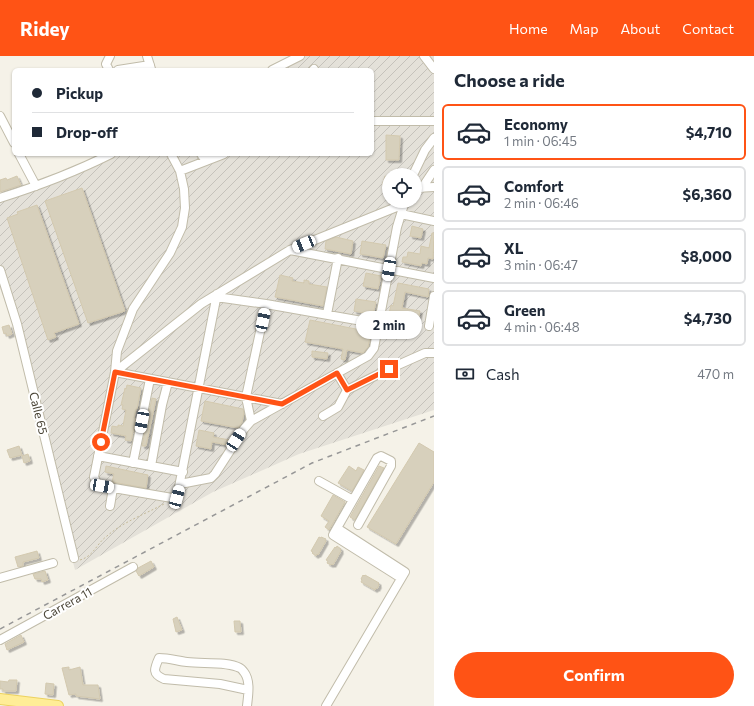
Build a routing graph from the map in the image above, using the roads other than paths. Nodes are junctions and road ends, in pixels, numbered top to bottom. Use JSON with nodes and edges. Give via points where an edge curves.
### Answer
{"nodes":[{"id":1,"x":110,"y":56,"type":"edge"},
{"id":2,"x":147,"y":56,"type":"edge"},
{"id":3,"x":300,"y":56,"type":"edge"},
{"id":4,"x":424,"y":56,"type":"edge"},
{"id":5,"x":108,"y":68,"type":"edge"},
{"id":6,"x":151,"y":68,"type":"edge"},
{"id":7,"x":276,"y":68,"type":"edge"},
{"id":8,"x":434,"y":69,"type":"edge"},
{"id":9,"x":0,"y":116,"type":"edge"},
{"id":10,"x":374,"y":121,"type":"edge"},
{"id":11,"x":434,"y":121,"type":"edge"},
{"id":12,"x":434,"y":138,"type":"edge"},
{"id":13,"x":12,"y":139,"type":"edge"},
{"id":14,"x":20,"y":156,"type":"edge"},
{"id":15,"x":107,"y":156,"type":"edge"},
{"id":16,"x":172,"y":156,"type":"edge"},
{"id":17,"x":214,"y":156,"type":"edge"},
{"id":18,"x":203,"y":158,"type":"edge"},
{"id":19,"x":416,"y":168,"type":"edge"},
{"id":20,"x":180,"y":170,"type":"junction"},
{"id":21,"x":434,"y":170,"type":"edge"},
{"id":22,"x":422,"y":184,"type":"edge"},
{"id":23,"x":36,"y":186,"type":"junction"},
{"id":24,"x":434,"y":187,"type":"edge"},
{"id":25,"x":422,"y":188,"type":"edge"},
{"id":26,"x":0,"y":198,"type":"edge"},
{"id":27,"x":392,"y":208,"type":"edge"},
{"id":28,"x":403,"y":208,"type":"edge"},
{"id":29,"x":401,"y":214,"type":"junction"},
{"id":30,"x":434,"y":221,"type":"edge"},
{"id":31,"x":290,"y":250,"type":"junction"},
{"id":32,"x":338,"y":258,"type":"junction"},
{"id":33,"x":389,"y":269,"type":"junction"},
{"id":34,"x":0,"y":270,"type":"edge"},
{"id":35,"x":434,"y":278,"type":"edge"},
{"id":36,"x":217,"y":296,"type":"junction"},
{"id":37,"x":434,"y":296,"type":"edge"},
{"id":38,"x":266,"y":304,"type":"junction"},
{"id":39,"x":327,"y":314,"type":"junction"},
{"id":40,"x":379,"y":324,"type":"junction"},
{"id":41,"x":429,"y":326,"type":"dead end"},
{"id":42,"x":434,"y":353,"type":"edge"},
{"id":43,"x":115,"y":372,"type":"junction"},
{"id":44,"x":337,"y":373,"type":"junction"},
{"id":45,"x":150,"y":379,"type":"junction"},
{"id":46,"x":168,"y":382,"type":"junction"},
{"id":47,"x":199,"y":388,"type":"junction"},
{"id":48,"x":347,"y":390,"type":"junction"},
{"id":49,"x":246,"y":397,"type":"junction"},
{"id":50,"x":282,"y":404,"type":"junction"},
{"id":51,"x":323,"y":416,"type":"dead end"},
{"id":52,"x":251,"y":422,"type":"junction"},
{"id":53,"x":98,"y":456,"type":"junction"},
{"id":54,"x":133,"y":463,"type":"junction"},
{"id":55,"x":151,"y":466,"type":"junction"},
{"id":56,"x":182,"y":472,"type":"junction"},
{"id":57,"x":319,"y":481,"type":"dead end"},
{"id":58,"x":180,"y":484,"type":"junction"},
{"id":59,"x":112,"y":488,"type":"junction"},
{"id":60,"x":353,"y":500,"type":"junction"},
{"id":61,"x":110,"y":506,"type":"dead end"},
{"id":62,"x":358,"y":524,"type":"dead end"},
{"id":63,"x":74,"y":558,"type":"road end"},
{"id":64,"x":53,"y":563,"type":"dead end"},
{"id":65,"x":133,"y":567,"type":"dead end"},
{"id":66,"x":0,"y":578,"type":"edge"},
{"id":67,"x":0,"y":640,"type":"edge"},
{"id":68,"x":248,"y":690,"type":"junction"},
{"id":69,"x":0,"y":699,"type":"edge"},
{"id":70,"x":58,"y":706,"type":"edge"},
{"id":71,"x":247,"y":706,"type":"edge"},
{"id":72,"x":326,"y":706,"type":"edge"}],
"edges":[{"from":1,"to":5,"type":"street","via":[[106,64]]},
{"from":2,"to":6,"type":"street"},
{"from":3,"to":7,"type":"street"},
{"from":4,"to":8,"type":"street"},
{"from":9,"to":13,"type":"street"},
{"from":10,"to":11,"type":"street"},
{"from":12,"to":19,"type":"street"},
{"from":14,"to":23,"type":"street"},
{"from":15,"to":23,"type":"street"},
{"from":16,"to":20,"type":"street"},
{"from":17,"to":18,"type":"street"},
{"from":18,"to":20,"type":"street"},
{"from":20,"to":43,"type":"street","via":[[185,208],[182,228],[170,253],[133,309],[117,351]]},
{"from":21,"to":22,"type":"street"},
{"from":23,"to":26,"type":"street"},
{"from":24,"to":25,"type":"street"},
{"from":27,"to":31,"type":"street"},
{"from":28,"to":29,"type":"street"},
{"from":29,"to":30,"type":"street"},
{"from":29,"to":33,"type":"street"},
{"from":31,"to":32,"type":"street"},
{"from":31,"to":36,"type":"street"},
{"from":32,"to":33,"type":"street"},
{"from":32,"to":39,"type":"street"},
{"from":33,"to":35,"type":"street"},
{"from":33,"to":40,"type":"street"},
{"from":34,"to":63,"type":"street","name":"Calle 65","via":[[17,324]]},
{"from":36,"to":38,"type":"street"},
{"from":36,"to":43,"type":"street","via":[[201,304]]},
{"from":36,"to":47,"type":"street"},
{"from":37,"to":41,"type":"street"},
{"from":38,"to":39,"type":"street"},
{"from":38,"to":49,"type":"street"},
{"from":39,"to":40,"type":"street"},
{"from":40,"to":44,"type":"street","via":[[372,352]]},
{"from":42,"to":48,"type":"street","via":[[425,353]]},
{"from":43,"to":45,"type":"street"},
{"from":43,"to":53,"type":"street"},
{"from":44,"to":48,"type":"street"},
{"from":44,"to":50,"type":"street"},
{"from":45,"to":46,"type":"street"},
{"from":45,"to":54,"type":"street"},
{"from":46,"to":47,"type":"street"},
{"from":46,"to":55,"type":"street"},
{"from":47,"to":49,"type":"street"},
{"from":47,"to":56,"type":"street"},
{"from":48,"to":51,"type":"street","via":[[338,407]]},
{"from":49,"to":50,"type":"street"},
{"from":49,"to":52,"type":"street"},
{"from":50,"to":52,"type":"street"},
{"from":52,"to":58,"type":"street","via":[[211,478]]},
{"from":53,"to":54,"type":"street"},
{"from":53,"to":59,"type":"street","via":[[94,477],[97,483]]},
{"from":54,"to":55,"type":"street"},
{"from":55,"to":56,"type":"street"},
{"from":56,"to":58,"type":"street"},
{"from":57,"to":60,"type":"street"},
{"from":58,"to":59,"type":"street","via":[[177,497],[172,498]]},
{"from":59,"to":61,"type":"street"},
{"from":60,"to":62,"type":"street","via":[[377,458],[381,456],[391,461],[392,466]]},
{"from":60,"to":72,"type":"street","via":[[335,532],[403,575]]},
{"from":64,"to":66,"type":"street"},
{"from":65,"to":67,"type":"street","name":"Carrera 11"},
{"from":68,"to":68,"type":"street","via":[[247,678],[240,668],[159,658],[155,667],[158,676],[164,679],[220,684]]},
{"from":68,"to":71,"type":"street"},
{"from":69,"to":70,"type":"main road"}]}
